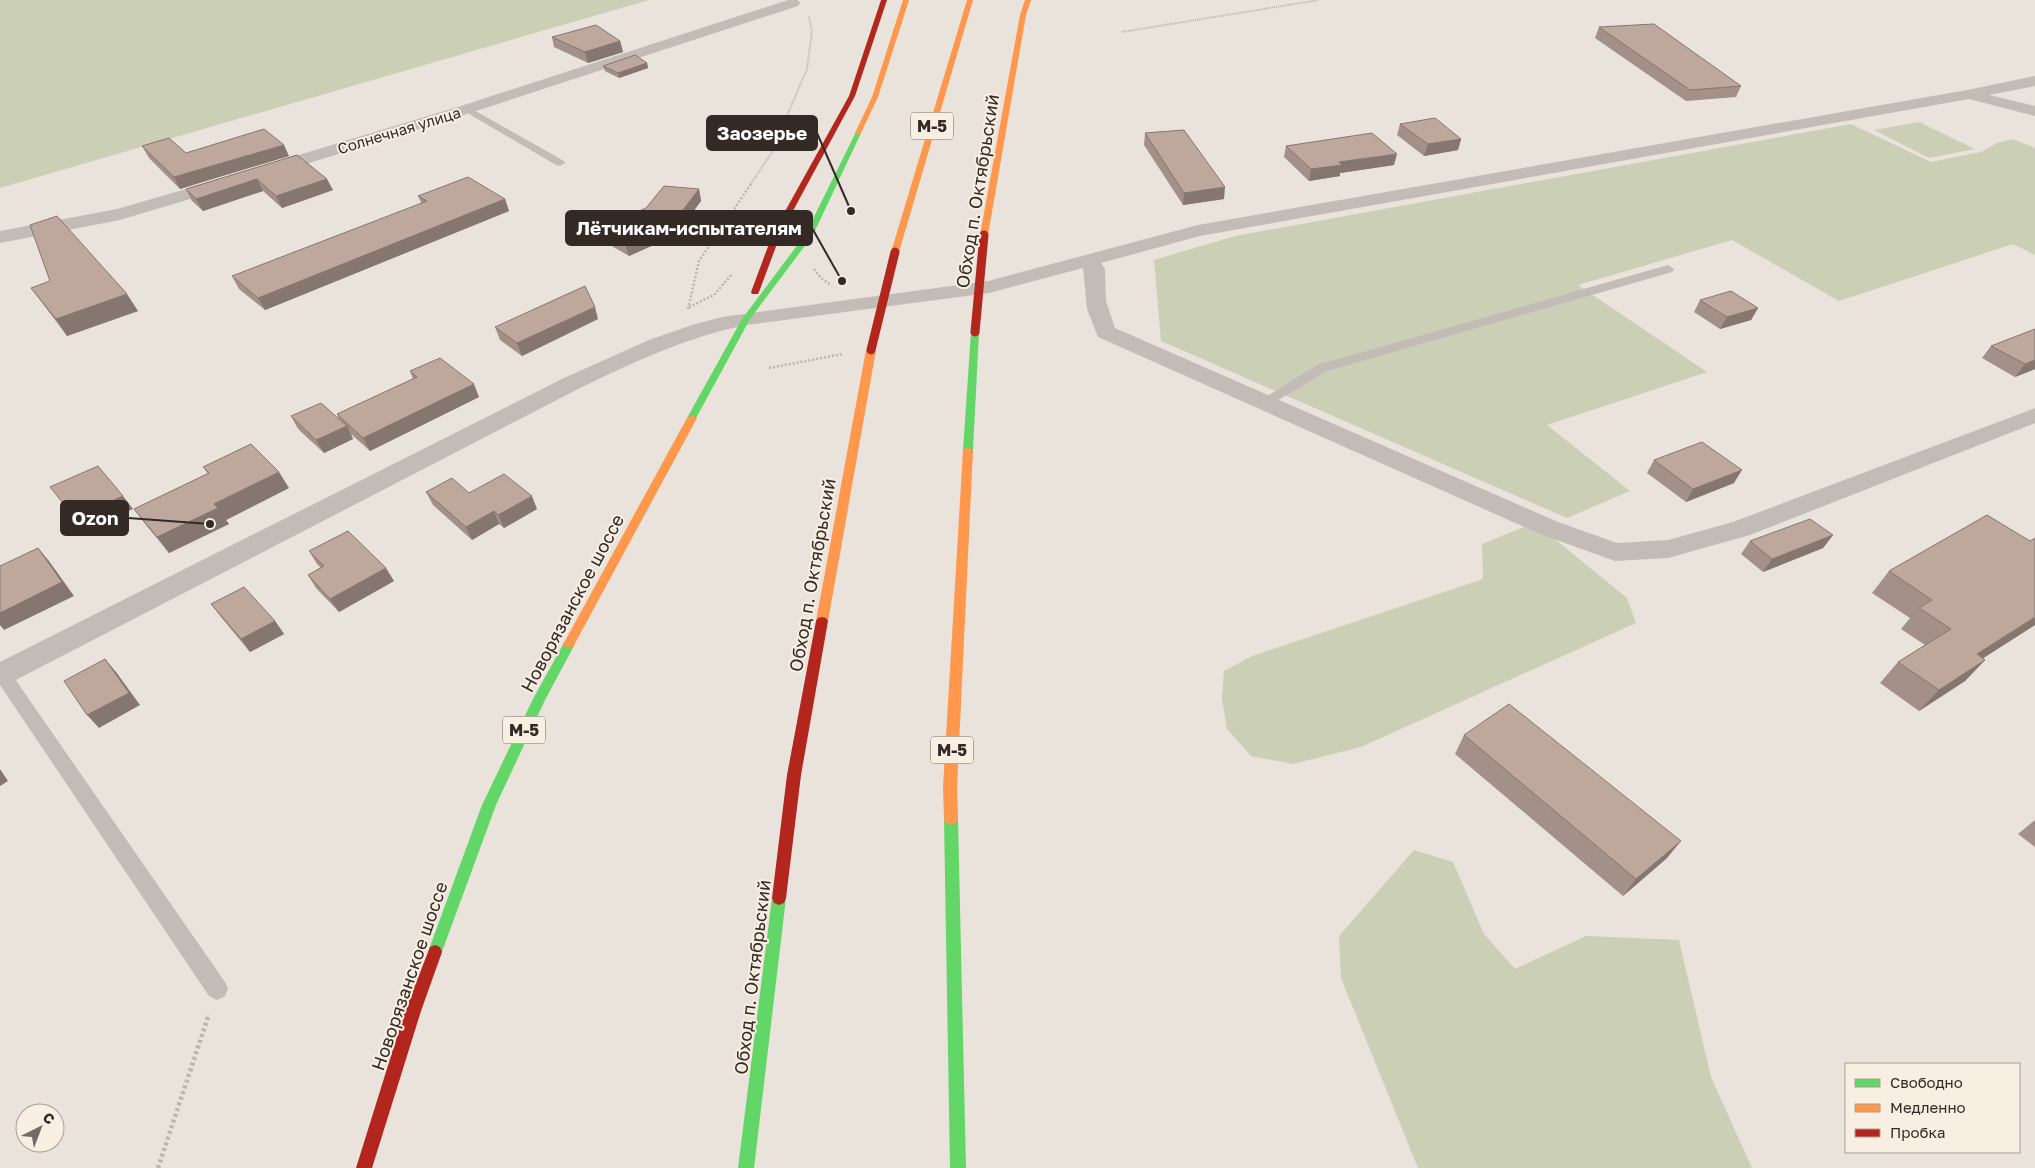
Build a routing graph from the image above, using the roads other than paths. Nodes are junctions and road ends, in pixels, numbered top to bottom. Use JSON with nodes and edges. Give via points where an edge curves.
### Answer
{"nodes":[{"id":1,"x":884,"y":0,"type":"edge"},
{"id":2,"x":906,"y":0,"type":"edge"},
{"id":3,"x":970,"y":0,"type":"edge"},
{"id":4,"x":1028,"y":0,"type":"edge"},
{"id":5,"x":793,"y":3,"type":"road end"},
{"id":6,"x":2035,"y":81,"type":"edge"},
{"id":7,"x":1967,"y":95,"type":"junction"},
{"id":8,"x":467,"y":109,"type":"junction"},
{"id":9,"x":2035,"y":111,"type":"edge"},
{"id":10,"x":560,"y":163,"type":"dead end"},
{"id":11,"x":0,"y":237,"type":"edge"},
{"id":12,"x":1088,"y":261,"type":"junction"},
{"id":13,"x":1668,"y":268,"type":"dead end"},
{"id":14,"x":746,"y":319,"type":"junction"},
{"id":15,"x":1265,"y":402,"type":"junction"},
{"id":16,"x":2035,"y":415,"type":"edge"},
{"id":17,"x":1,"y":673,"type":"edge"},
{"id":18,"x":217,"y":989,"type":"road end"},
{"id":19,"x":364,"y":1168,"type":"edge"},
{"id":20,"x":746,"y":1168,"type":"edge"},
{"id":21,"x":958,"y":1168,"type":"edge"}],
"edges":[{"from":1,"to":14,"type":"main road","via":[[852,96],[777,232]]},
{"from":2,"to":14,"type":"main road","via":[[875,97],[809,235]]},
{"from":3,"to":20,"type":"main road","name":"Обход п. Октябрьский","number":"М-5","bridge":true,"via":[[895,252],[871,350],[794,775]]},
{"from":4,"to":21,"type":"main road","name":"Обход п. Октябрьский","number":"М-5","bridge":true,"via":[[984,235],[976,332],[950,788]]},
{"from":5,"to":8,"type":"street","name":"Солнечная улица"},
{"from":6,"to":7,"type":"street"},
{"from":7,"to":9,"type":"street"},
{"from":7,"to":12,"type":"street","via":[[1198,231]]},
{"from":8,"to":10,"type":"lane"},
{"from":8,"to":11,"type":"street","name":"Солнечная улица","via":[[120,214]]},
{"from":12,"to":14,"type":"street","via":[[1001,285]]},
{"from":12,"to":15,"type":"street","via":[[1095,269],[1093,288],[1099,318],[1106,332]]},
{"from":13,"to":15,"type":"lane","via":[[1322,368]]},
{"from":14,"to":17,"type":"street","via":[[715,324],[665,340],[563,388]]},
{"from":14,"to":19,"type":"main road","name":"Новорязанское шоссе","number":"М-5","via":[[539,699],[490,805],[413,1011]]},
{"from":15,"to":16,"type":"street","via":[[1549,528],[1615,552],[1668,549],[1740,529]]},
{"from":17,"to":18,"type":"lane"}]}
